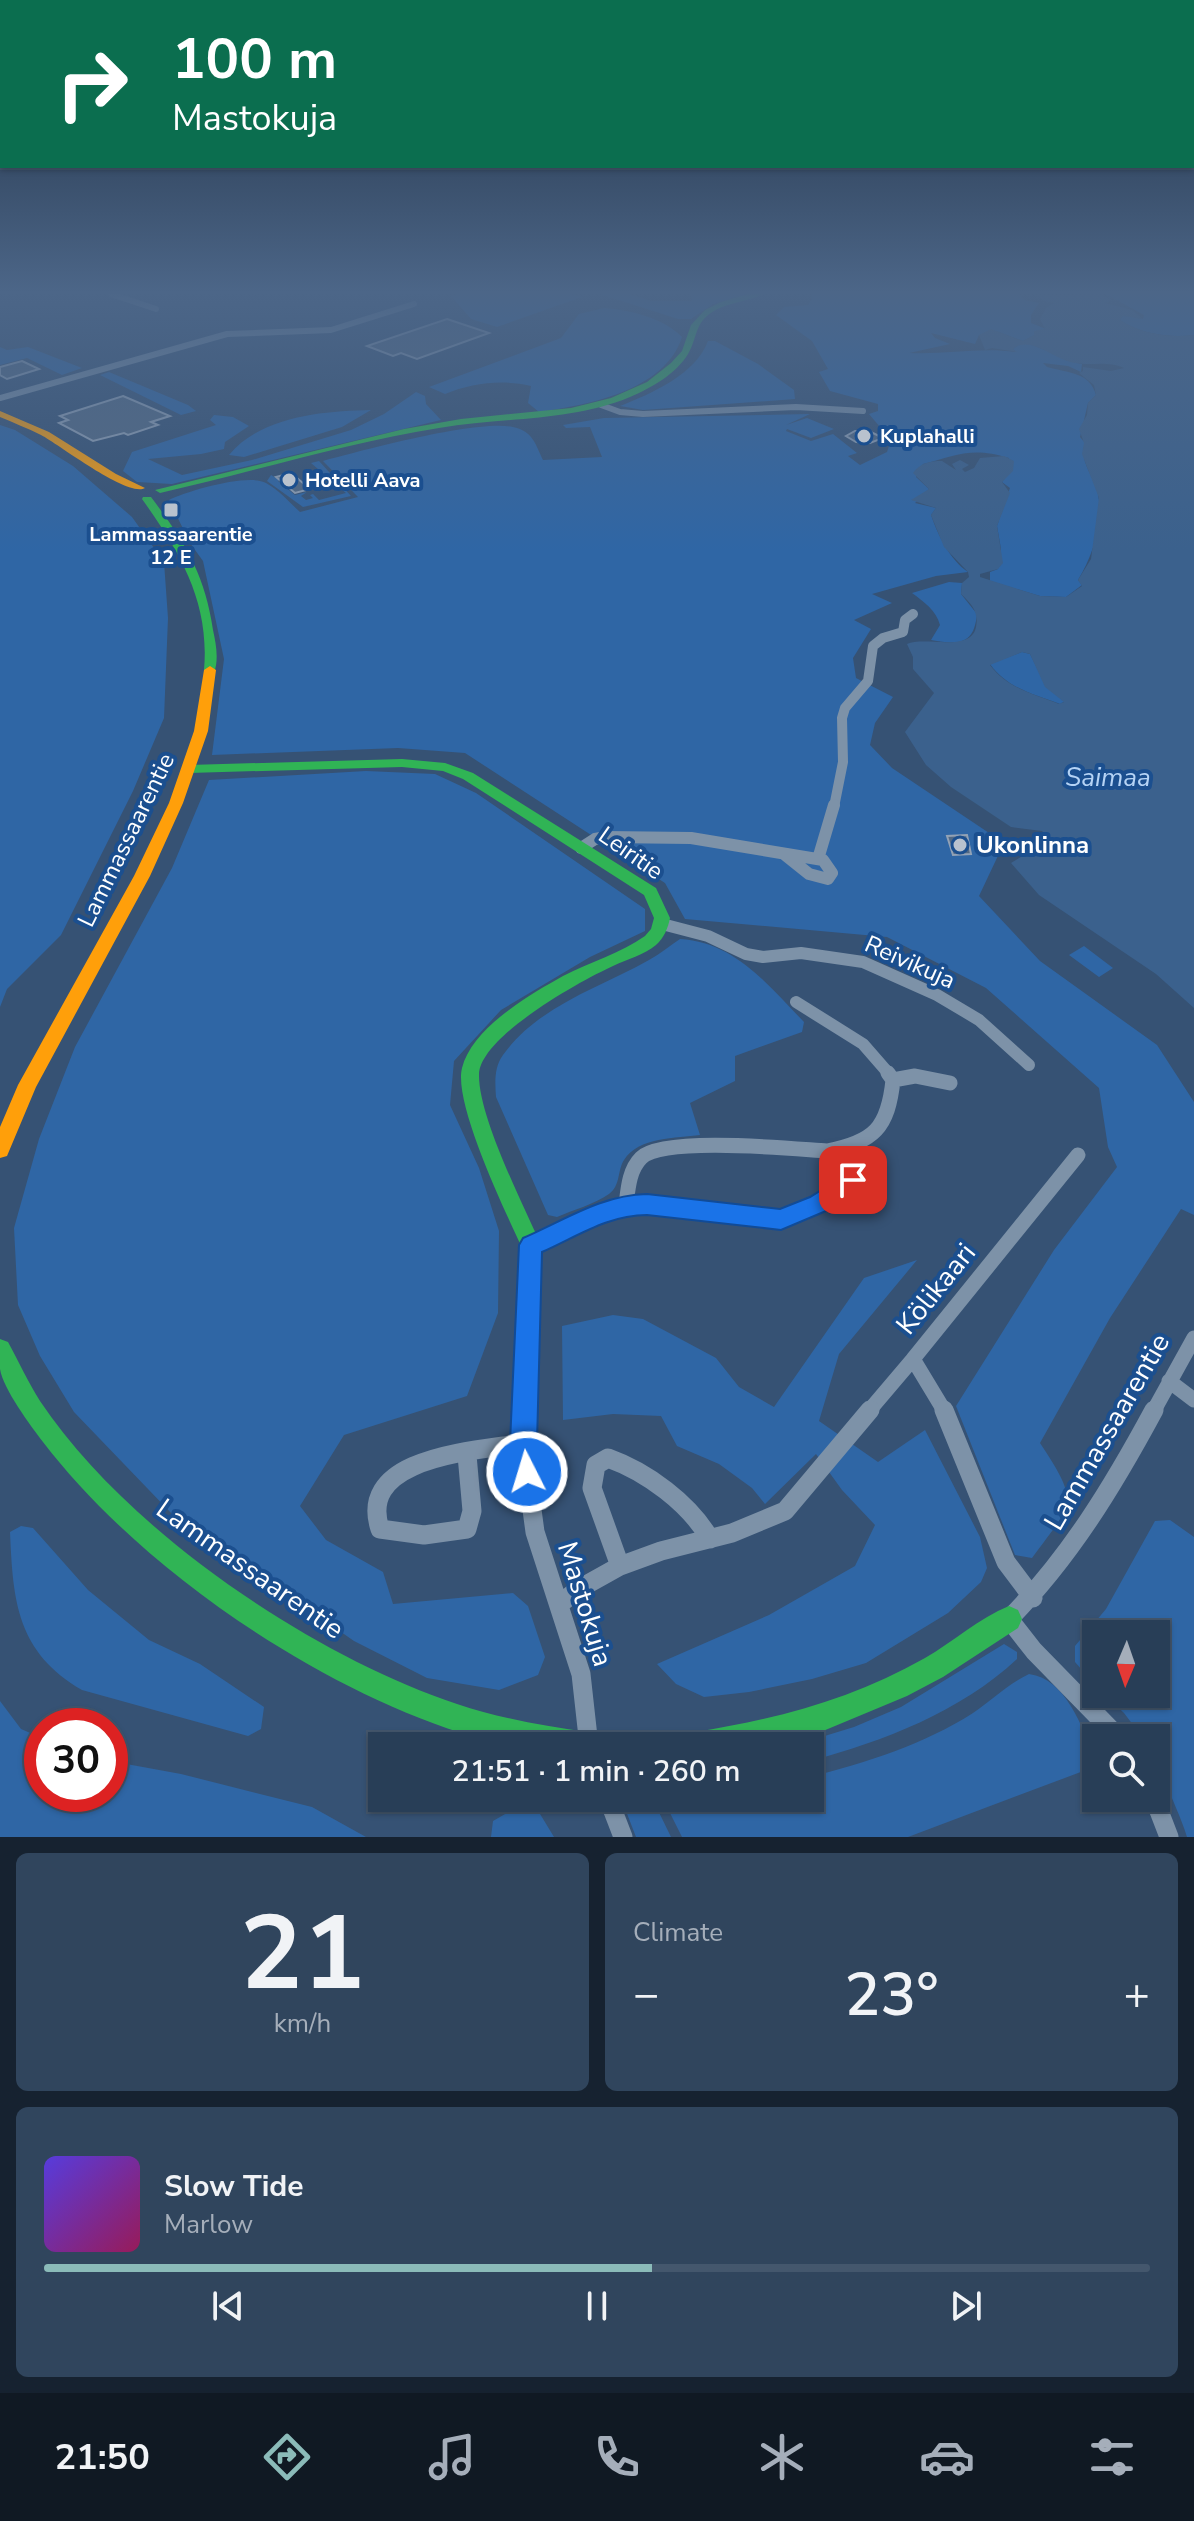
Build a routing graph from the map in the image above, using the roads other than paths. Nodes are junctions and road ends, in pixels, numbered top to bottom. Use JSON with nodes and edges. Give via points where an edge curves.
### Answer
{"nodes":[{"id":1,"x":65,"y":380,"type":"edge"},
{"id":2,"x":653,"y":380,"type":"edge"},
{"id":3,"x":0,"y":398,"type":"edge"},
{"id":4,"x":601,"y":405,"type":"junction"},
{"id":5,"x":863,"y":411,"type":"dead end"},
{"id":6,"x":0,"y":414,"type":"edge"},
{"id":7,"x":149,"y":492,"type":"junction"},
{"id":8,"x":913,"y":614,"type":"dead end"},
{"id":9,"x":189,"y":769,"type":"junction"},
{"id":10,"x":581,"y":848,"type":"junction"},
{"id":11,"x":784,"y":854,"type":"junction"},
{"id":12,"x":821,"y":859,"type":"junction"},
{"id":13,"x":662,"y":924,"type":"junction"},
{"id":14,"x":796,"y":1002,"type":"dead end"},
{"id":15,"x":1029,"y":1065,"type":"dead end"},
{"id":16,"x":893,"y":1080,"type":"junction"},
{"id":17,"x":950,"y":1083,"type":"dead end"},
{"id":18,"x":0,"y":1150,"type":"edge"},
{"id":19,"x":1078,"y":1155,"type":"dead end"},
{"id":20,"x":853,"y":1180,"type":"dead end"},
{"id":21,"x":626,"y":1205,"type":"junction"},
{"id":22,"x":531,"y":1245,"type":"junction"},
{"id":23,"x":1194,"y":1338,"type":"edge"},
{"id":24,"x":0,"y":1350,"type":"edge"},
{"id":25,"x":913,"y":1359,"type":"junction"},
{"id":26,"x":1169,"y":1381,"type":"junction"},
{"id":27,"x":1194,"y":1400,"type":"edge"},
{"id":28,"x":523,"y":1443,"type":"junction"},
{"id":29,"x":467,"y":1455,"type":"junction"},
{"id":30,"x":710,"y":1539,"type":"junction"},
{"id":31,"x":620,"y":1566,"type":"junction"},
{"id":32,"x":1033,"y":1598,"type":"junction"},
{"id":33,"x":560,"y":1604,"type":"junction"},
{"id":34,"x":1009,"y":1619,"type":"junction"},
{"id":35,"x":1105,"y":1724,"type":"edge"},
{"id":36,"x":512,"y":1732,"type":"edge"},
{"id":37,"x":587,"y":1732,"type":"edge"},
{"id":38,"x":781,"y":1732,"type":"edge"},
{"id":39,"x":613,"y":1812,"type":"edge"},
{"id":40,"x":1159,"y":1812,"type":"edge"},
{"id":41,"x":623,"y":1837,"type":"edge"},
{"id":42,"x":1169,"y":1837,"type":"edge"}],
"edges":[{"from":1,"to":3,"type":"street"},
{"from":2,"to":4,"type":"street"},
{"from":4,"to":5,"type":"street","via":[[643,414],[796,407]]},
{"from":4,"to":7,"type":"street","via":[[408,431]]},
{"from":6,"to":7,"type":"street","name":"Lammassaarentie"},
{"from":7,"to":9,"type":"street","name":"Lammassaarentie","via":[[204,592],[211,662],[201,731]]},
{"from":8,"to":12,"type":"street","via":[[905,620],[903,632],[873,646],[868,681],[845,708],[843,762]]},
{"from":9,"to":10,"type":"street","name":"Leiritie","via":[[402,763],[445,767],[468,776]]},
{"from":9,"to":18,"type":"street","name":"Lammassaarentie","via":[[140,875],[28,1078]]},
{"from":10,"to":11,"type":"street","via":[[595,839],[652,836]]},
{"from":10,"to":13,"type":"street","name":"Leiritie","via":[[650,892],[661,909]]},
{"from":11,"to":12,"type":"street"},
{"from":11,"to":12,"type":"street","via":[[802,872],[828,879],[832,873]]},
{"from":13,"to":15,"type":"street","name":"Reivikuja","via":[[708,936],[746,954],[801,953],[863,962],[979,1020]]},
{"from":13,"to":22,"type":"street","via":[[648,942],[542,995],[475,1058],[470,1071],[473,1098]]},
{"from":14,"to":16,"type":"street","via":[[868,1047],[884,1061]]},
{"from":16,"to":17,"type":"street","via":[[915,1076]]},
{"from":16,"to":21,"type":"street","via":[[882,1122],[870,1140],[827,1151],[667,1149],[637,1163]]},
{"from":19,"to":25,"type":"street","name":"Kölikaari"},
{"from":20,"to":21,"type":"street","via":[[781,1220]]},
{"from":21,"to":22,"type":"street","via":[[600,1211]]},
{"from":22,"to":28,"type":"street","name":"Mastokuja"},
{"from":23,"to":26,"type":"street","name":"Lammassaarentie"},
{"from":24,"to":36,"type":"street","name":"Lammassaarentie","via":[[33,1413],[90,1482],[200,1575],[335,1663],[438,1712]]},
{"from":25,"to":30,"type":"street","via":[[785,1511]]},
{"from":25,"to":32,"type":"street","name":"Kölikaari","via":[[940,1400],[1006,1562]]},
{"from":26,"to":27,"type":"street"},
{"from":26,"to":32,"type":"street","name":"Lammassaarentie","via":[[1100,1508]]},
{"from":28,"to":29,"type":"street"},
{"from":28,"to":33,"type":"street","name":"Mastokuja","via":[[535,1532]]},
{"from":29,"to":29,"type":"street","via":[[419,1462],[396,1475],[379,1495],[375,1514],[380,1529],[447,1536],[467,1529],[472,1511]]},
{"from":30,"to":31,"type":"street"},
{"from":30,"to":31,"type":"street","via":[[698,1518],[633,1467],[608,1458],[596,1465],[592,1488]]},
{"from":31,"to":33,"type":"street"},
{"from":32,"to":34,"type":"street","name":"Lammassaarentie"},
{"from":33,"to":37,"type":"street","name":"Mastokuja","via":[[581,1674]]},
{"from":34,"to":35,"type":"street"},
{"from":34,"to":38,"type":"street","name":"Lammassaarentie","via":[[907,1686],[870,1704]]},
{"from":39,"to":41,"type":"street"},
{"from":40,"to":42,"type":"street"}]}
